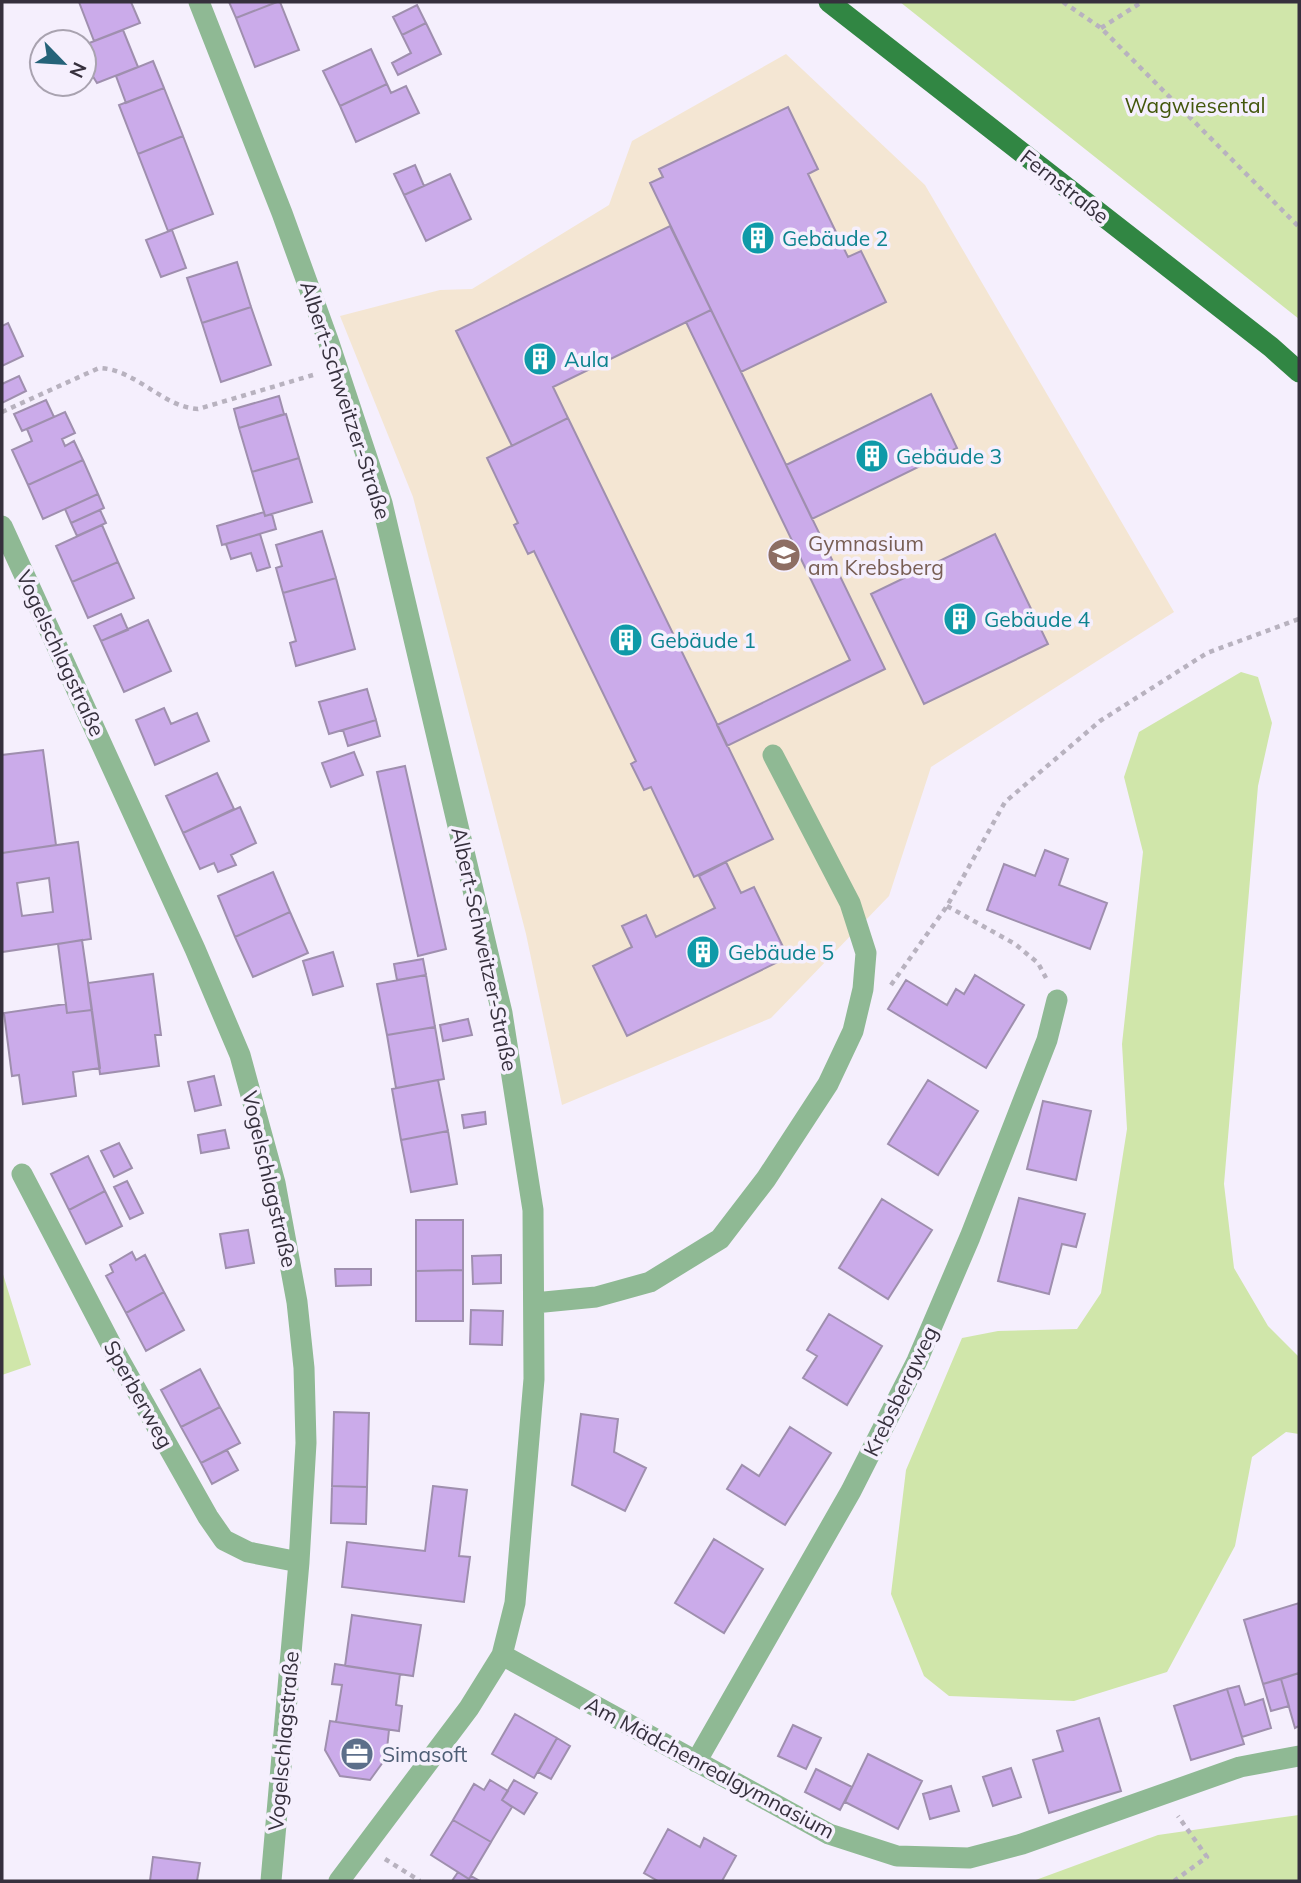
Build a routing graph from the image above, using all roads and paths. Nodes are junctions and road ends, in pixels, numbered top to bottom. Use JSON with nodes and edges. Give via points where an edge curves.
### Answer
{"nodes":[{"id":1,"x":199,"y":2,"type":"edge"},
{"id":2,"x":829,"y":2,"type":"edge"},
{"id":3,"x":1063,"y":2,"type":"edge"},
{"id":4,"x":1142,"y":2,"type":"edge"},
{"id":5,"x":1101,"y":28,"type":"junction"},
{"id":6,"x":1299,"y":227,"type":"edge"},
{"id":7,"x":338,"y":368,"type":"junction"},
{"id":8,"x":1299,"y":372,"type":"edge"},
{"id":9,"x":2,"y":412,"type":"edge"},
{"id":10,"x":2,"y":526,"type":"edge"},
{"id":11,"x":1299,"y":619,"type":"edge"},
{"id":12,"x":773,"y":755,"type":"dead end"},
{"id":13,"x":947,"y":906,"type":"junction"},
{"id":14,"x":884,"y":995,"type":"dead end"},
{"id":15,"x":1057,"y":1000,"type":"joint"},
{"id":16,"x":22,"y":1174,"type":"dead end"},
{"id":17,"x":534,"y":1303,"type":"junction"},
{"id":18,"x":299,"y":1562,"type":"junction"},
{"id":19,"x":502,"y":1655,"type":"junction"},
{"id":20,"x":1295,"y":1758,"type":"edge"},
{"id":21,"x":696,"y":1762,"type":"junction"},
{"id":22,"x":1163,"y":1796,"type":"junction"},
{"id":23,"x":365,"y":1846,"type":"junction"},
{"id":24,"x":271,"y":1881,"type":"edge"},
{"id":25,"x":339,"y":1881,"type":"edge"},
{"id":26,"x":420,"y":1881,"type":"edge"},
{"id":27,"x":1174,"y":1881,"type":"edge"}],
"edges":[{"from":1,"to":7,"type":"street","name":"Albert-Schweitzer-Straße"},
{"from":2,"to":8,"type":"main road","name":"Fernstraße"},
{"from":3,"to":5,"type":"path"},
{"from":4,"to":5,"type":"path"},
{"from":5,"to":6,"type":"path"},
{"from":7,"to":9,"type":"path","via":[[198,409],[183,408],[115,369],[99,368]]},
{"from":7,"to":17,"type":"street","name":"Albert-Schweitzer-Straße","via":[[382,503],[502,1013],[533,1210]]},
{"from":10,"to":18,"type":"street","name":"Vogelschlagstraße","via":[[240,1055],[275,1183],[297,1302],[306,1443]]},
{"from":11,"to":13,"type":"path","via":[[1207,653],[1100,721],[1005,802]]},
{"from":12,"to":17,"type":"street","via":[[850,903],[866,953],[853,1031],[828,1084],[766,1180],[720,1239],[650,1282],[596,1297]]},
{"from":13,"to":14,"type":"path"},
{"from":13,"to":15,"type":"path","via":[[1015,944],[1038,963]]},
{"from":15,"to":21,"type":"street","name":"Krebsbergweg","via":[[1047,1040],[916,1361],[844,1503]]},
{"from":16,"to":18,"type":"street","name":"Sperberweg","via":[[116,1354],[224,1540],[248,1552]]},
{"from":17,"to":19,"type":"street","name":"Albert-Schweitzer-Straße","via":[[534,1379],[516,1589]]},
{"from":18,"to":24,"type":"street","name":"Vogelschlagstraße"},
{"from":19,"to":21,"type":"street","name":"Am Mädchenrealgymnasium"},
{"from":19,"to":23,"type":"street","name":"Albert-Schweitzer-Straße","via":[[470,1708]]},
{"from":20,"to":22,"type":"street","name":"Am Mädchenrealgymnasium","via":[[1240,1767]]},
{"from":21,"to":22,"type":"street","name":"Am Mädchenrealgymnasium","via":[[829,1834],[897,1856],[968,1858]]},
{"from":22,"to":27,"type":"path","via":[[1207,1857]]},
{"from":23,"to":25,"type":"street","name":"Albert-Schweitzer-Straße"},
{"from":23,"to":26,"type":"path"}]}
